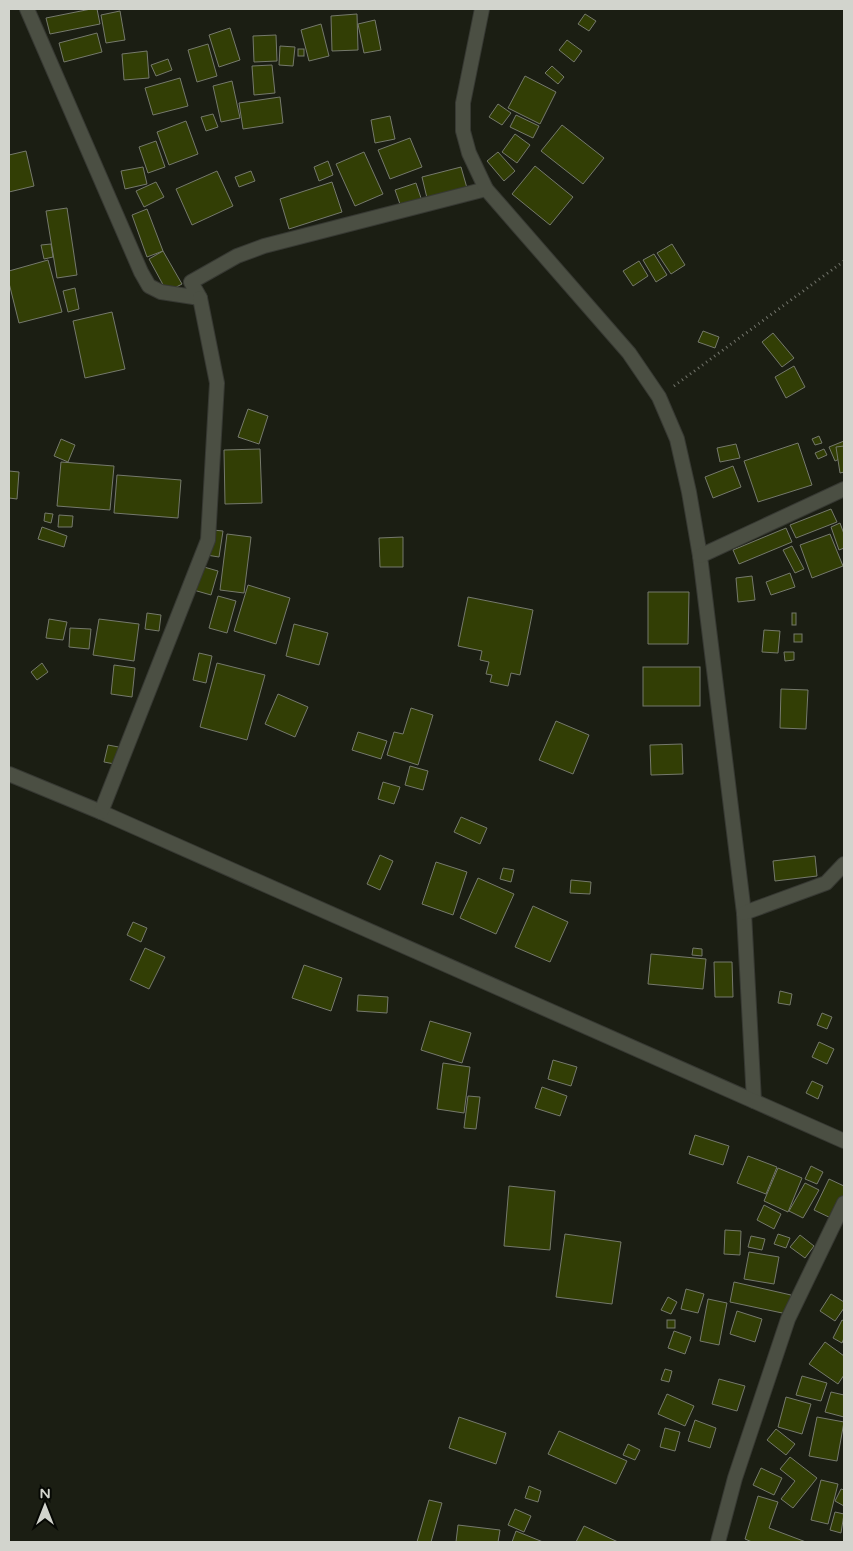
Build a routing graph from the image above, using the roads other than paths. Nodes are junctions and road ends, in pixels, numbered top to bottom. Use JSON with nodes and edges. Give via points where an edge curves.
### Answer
{"nodes":[{"id":1,"x":27,"y":9,"type":"edge"},
{"id":2,"x":482,"y":9,"type":"edge"},
{"id":3,"x":486,"y":189,"type":"junction"},
{"id":4,"x":200,"y":298,"type":"junction"},
{"id":5,"x":844,"y":489,"type":"edge"},
{"id":6,"x":700,"y":556,"type":"junction"},
{"id":7,"x":9,"y":774,"type":"edge"},
{"id":8,"x":101,"y":812,"type":"junction"},
{"id":9,"x":844,"y":864,"type":"edge"},
{"id":10,"x":744,"y":913,"type":"junction"},
{"id":11,"x":754,"y":1101,"type":"junction"},
{"id":12,"x":844,"y":1141,"type":"edge"},
{"id":13,"x":844,"y":1203,"type":"edge"},
{"id":14,"x":718,"y":1542,"type":"edge"}],
"edges":[{"from":1,"to":4,"type":"street","via":[[140,272],[149,286],[162,292]]},
{"from":2,"to":3,"type":"street","via":[[463,103],[463,131],[469,154]]},
{"from":3,"to":4,"type":"street","via":[[264,246],[237,256],[191,282]]},
{"from":3,"to":6,"type":"street","via":[[629,353],[659,397],[677,440]]},
{"from":4,"to":8,"type":"street","via":[[216,383],[208,540]]},
{"from":5,"to":6,"type":"street"},
{"from":6,"to":10,"type":"street"},
{"from":7,"to":8,"type":"street"},
{"from":8,"to":11,"type":"street"},
{"from":9,"to":10,"type":"street","via":[[826,883]]},
{"from":10,"to":11,"type":"street"},
{"from":11,"to":12,"type":"street"},
{"from":13,"to":14,"type":"street","via":[[784,1328],[735,1478]]}]}
